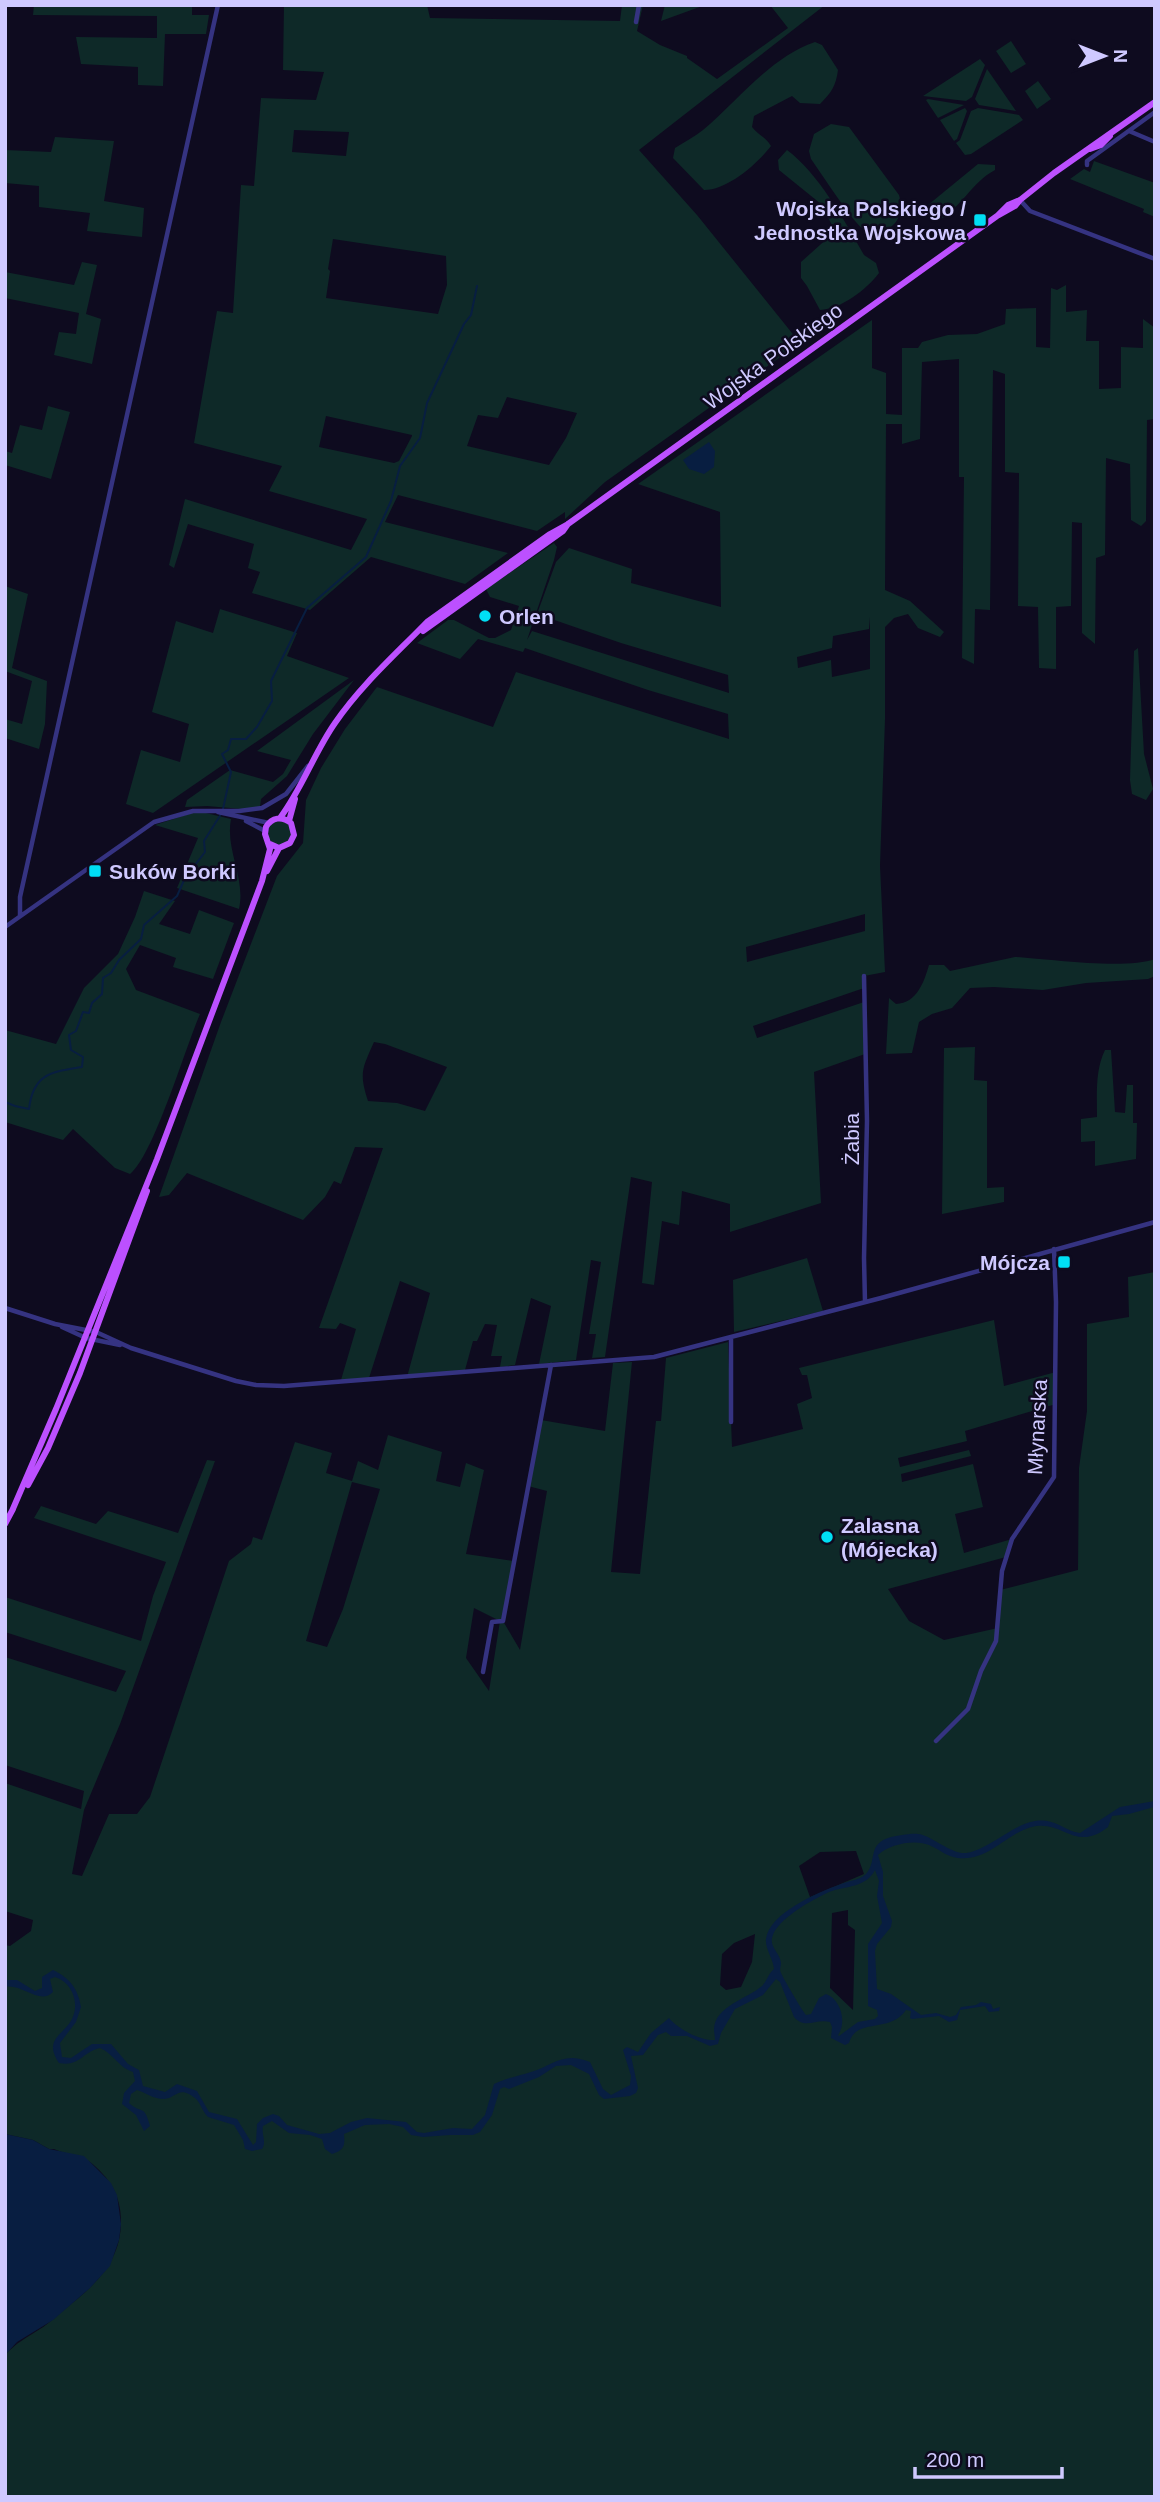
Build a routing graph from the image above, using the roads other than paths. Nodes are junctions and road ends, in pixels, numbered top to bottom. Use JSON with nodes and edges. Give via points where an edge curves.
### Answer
{"nodes":[{"id":1,"x":218,"y":5,"type":"edge"},
{"id":2,"x":639,"y":5,"type":"edge"},
{"id":3,"x":636,"y":22,"type":"dead end"},
{"id":4,"x":1155,"y":102,"type":"edge"},
{"id":5,"x":1155,"y":112,"type":"edge"},
{"id":6,"x":1129,"y":131,"type":"junction"},
{"id":7,"x":1155,"y":142,"type":"edge"},
{"id":8,"x":1087,"y":164,"type":"dead end"},
{"id":9,"x":1020,"y":200,"type":"junction"},
{"id":10,"x":1155,"y":259,"type":"edge"},
{"id":11,"x":310,"y":764,"type":"junction"},
{"id":12,"x":300,"y":784,"type":"junction"},
{"id":13,"x":222,"y":811,"type":"junction"},
{"id":14,"x":242,"y":818,"type":"junction"},
{"id":15,"x":280,"y":818,"type":"junction"},
{"id":16,"x":289,"y":821,"type":"junction"},
{"id":17,"x":268,"y":823,"type":"junction"},
{"id":18,"x":265,"y":831,"type":"junction"},
{"id":19,"x":270,"y":844,"type":"junction"},
{"id":20,"x":279,"y":848,"type":"junction"},
{"id":21,"x":262,"y":881,"type":"junction"},
{"id":22,"x":20,"y":916,"type":"junction"},
{"id":23,"x":5,"y":928,"type":"edge"},
{"id":24,"x":864,"y":976,"type":"dead end"},
{"id":25,"x":1155,"y":1222,"type":"edge"},
{"id":26,"x":1054,"y":1250,"type":"junction"},
{"id":27,"x":865,"y":1302,"type":"junction"},
{"id":28,"x":5,"y":1308,"type":"edge"},
{"id":29,"x":55,"y":1324,"type":"junction"},
{"id":30,"x":92,"y":1331,"type":"junction"},
{"id":31,"x":730,"y":1337,"type":"junction"},
{"id":32,"x":89,"y":1339,"type":"junction"},
{"id":33,"x":129,"y":1347,"type":"junction"},
{"id":34,"x":551,"y":1365,"type":"junction"},
{"id":35,"x":731,"y":1422,"type":"dead end"},
{"id":36,"x":5,"y":1524,"type":"edge"},
{"id":37,"x":483,"y":1672,"type":"dead end"},
{"id":38,"x":936,"y":1741,"type":"dead end"}],
"edges":[{"from":1,"to":22,"type":"street","via":[[20,897]]},
{"from":2,"to":3,"type":"street"},
{"from":4,"to":9,"type":"main road","name":"Wojska Polskiego"},
{"from":5,"to":6,"type":"street"},
{"from":6,"to":7,"type":"street"},
{"from":6,"to":8,"type":"street"},
{"from":9,"to":10,"type":"street","via":[[1030,211]]},
{"from":9,"to":11,"type":"main road","name":"Wojska Polskiego","via":[[444,608],[356,696]]},
{"from":11,"to":12,"type":"main road","name":"Wojska Polskiego"},
{"from":11,"to":13,"type":"street","via":[[275,802],[253,810]]},
{"from":12,"to":15,"type":"main road"},
{"from":12,"to":16,"type":"main road"},
{"from":13,"to":14,"type":"street"},
{"from":13,"to":22,"type":"street","via":[[189,811],[155,822]]},
{"from":14,"to":17,"type":"street"},
{"from":14,"to":18,"type":"street"},
{"from":15,"to":16,"type":"main road"},
{"from":15,"to":17,"type":"main road"},
{"from":16,"to":20,"type":"main road","via":[[294,838]]},
{"from":17,"to":18,"type":"main road"},
{"from":18,"to":19,"type":"main road"},
{"from":19,"to":20,"type":"main road"},
{"from":19,"to":21,"type":"main road"},
{"from":20,"to":21,"type":"main road"},
{"from":21,"to":30,"type":"main road"},
{"from":22,"to":23,"type":"street"},
{"from":24,"to":27,"type":"street","name":"Żabia"},
{"from":25,"to":26,"type":"street"},
{"from":26,"to":27,"type":"street"},
{"from":26,"to":38,"type":"street","name":"Młynarska","via":[[1054,1477],[1012,1539],[1002,1571],[996,1641],[968,1709]]},
{"from":27,"to":31,"type":"street"},
{"from":28,"to":29,"type":"street"},
{"from":29,"to":30,"type":"street"},
{"from":29,"to":32,"type":"street"},
{"from":30,"to":32,"type":"main road"},
{"from":30,"to":33,"type":"street"},
{"from":31,"to":34,"type":"street","via":[[654,1357]]},
{"from":31,"to":35,"type":"street"},
{"from":32,"to":33,"type":"street"},
{"from":32,"to":36,"type":"main road","via":[[48,1448]]},
{"from":33,"to":34,"type":"street","via":[[236,1381],[276,1387]]},
{"from":34,"to":37,"type":"street","via":[[503,1621],[492,1622]]}]}
